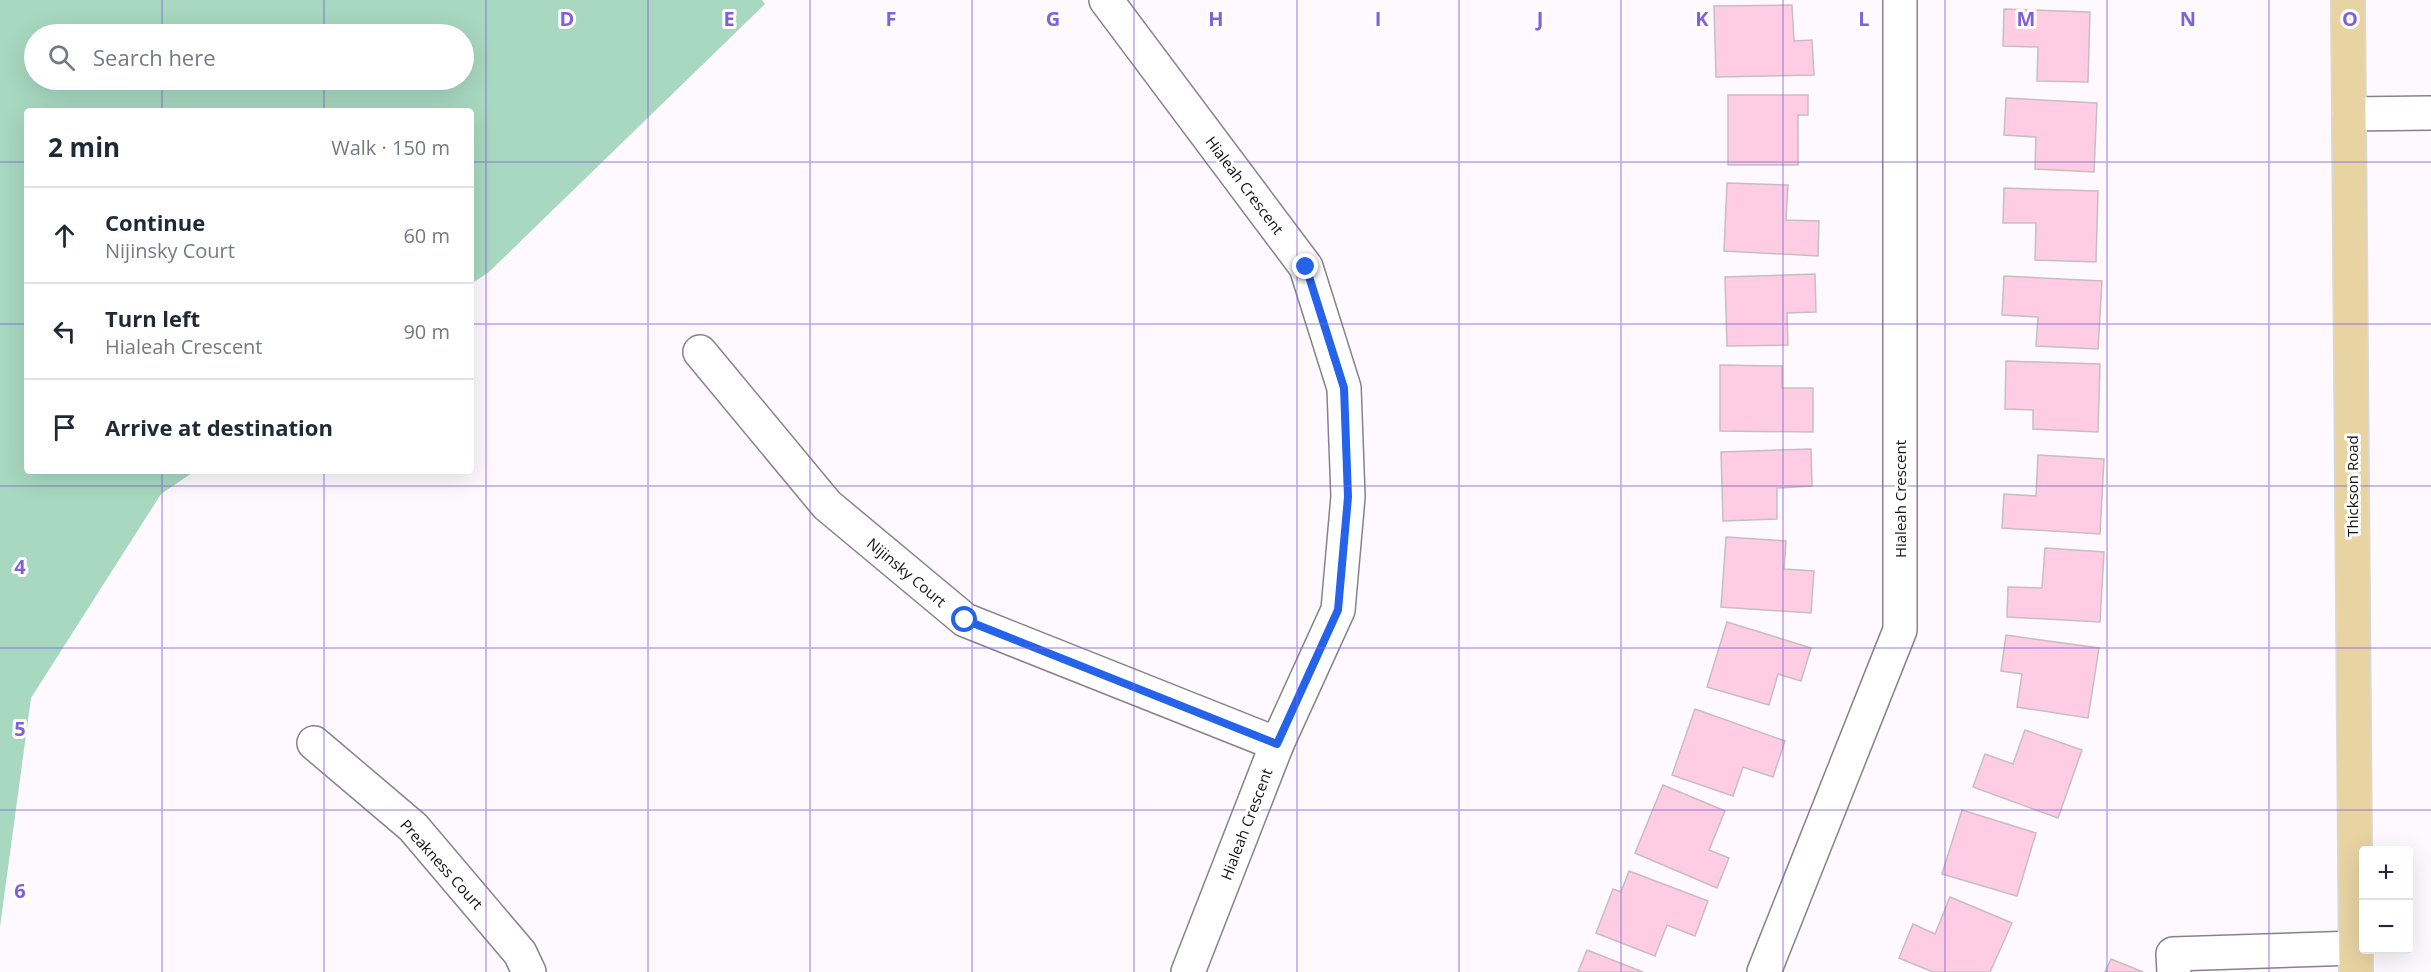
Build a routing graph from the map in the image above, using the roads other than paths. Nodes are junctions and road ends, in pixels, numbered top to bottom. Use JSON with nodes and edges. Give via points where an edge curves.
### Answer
{"nodes":[{"id":1,"x":1106,"y":0,"type":"edge"},
{"id":2,"x":1900,"y":0,"type":"edge"},
{"id":3,"x":2348,"y":0,"type":"edge"},
{"id":4,"x":2431,"y":113,"type":"edge"},
{"id":5,"x":2349,"y":114,"type":"junction"},
{"id":6,"x":700,"y":352,"type":"dead end"},
{"id":7,"x":314,"y":743,"type":"dead end"},
{"id":8,"x":1277,"y":744,"type":"junction"},
{"id":9,"x":2356,"y":960,"type":"edge"},
{"id":10,"x":529,"y":972,"type":"edge"},
{"id":11,"x":1188,"y":972,"type":"edge"},
{"id":12,"x":1764,"y":972,"type":"edge"},
{"id":13,"x":2174,"y":972,"type":"edge"}],
"edges":[{"from":1,"to":8,"type":"street","name":"Hialeah Crescent","via":[[1306,267],[1344,388],[1348,497],[1338,610]]},
{"from":2,"to":12,"type":"street","name":"Hialeah Crescent","via":[[1900,630]]},
{"from":3,"to":5,"type":"main road","name":"Thickson Road"},
{"from":4,"to":5,"type":"street"},
{"from":5,"to":9,"type":"main road","name":"Thickson Road"},
{"from":6,"to":8,"type":"street","name":"Nijinsky Court","via":[[827,505],[965,620]]},
{"from":7,"to":10,"type":"street","name":"Preakness Court","via":[[413,827],[520,953]]},
{"from":8,"to":11,"type":"street","name":"Hialeah Crescent"},
{"from":9,"to":13,"type":"street","via":[[2174,954]]}]}
